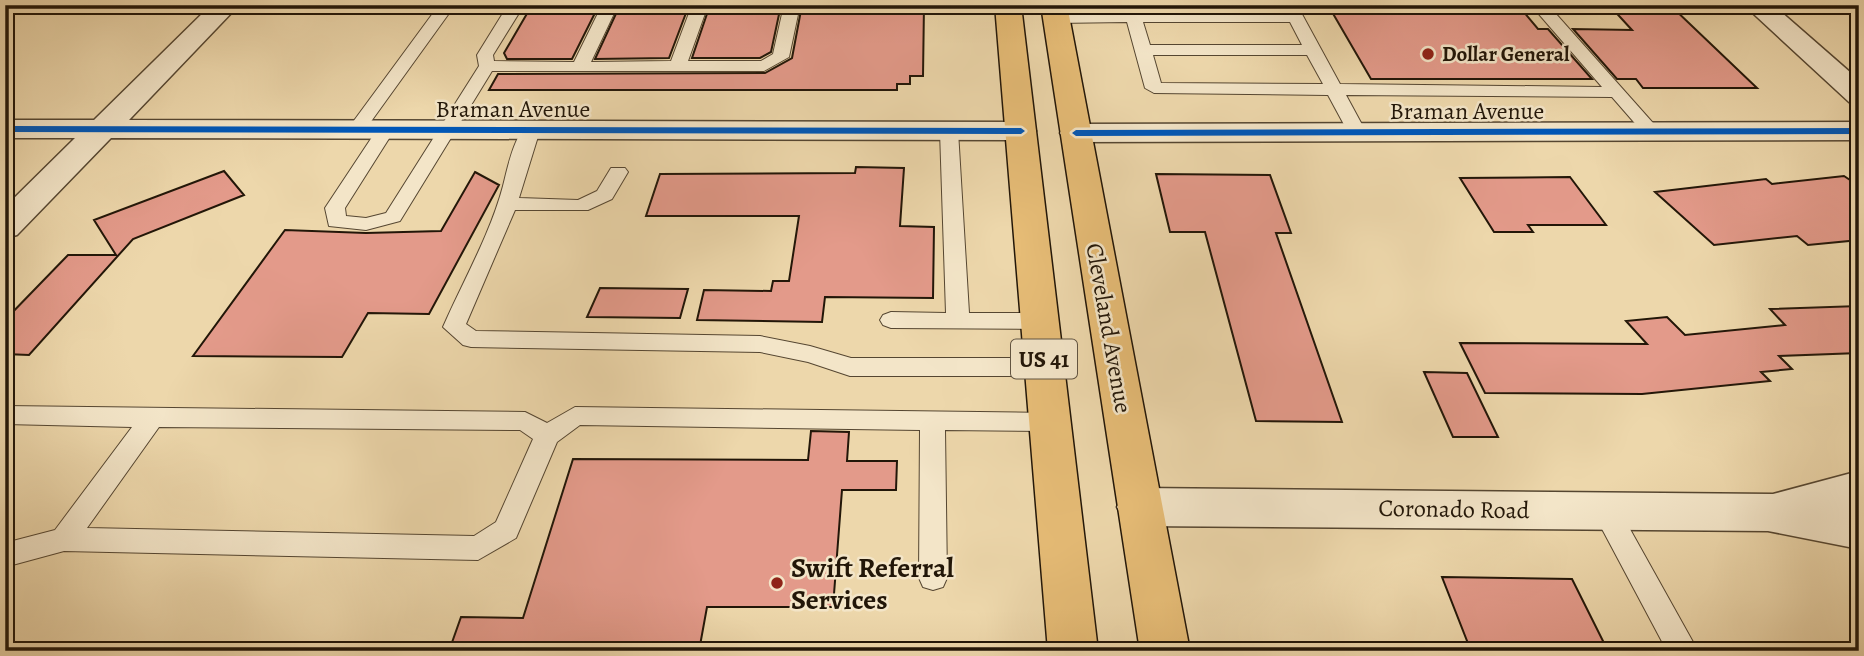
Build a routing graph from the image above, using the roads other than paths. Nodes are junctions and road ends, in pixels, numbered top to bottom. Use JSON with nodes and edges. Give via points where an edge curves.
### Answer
{"nodes":[{"id":1,"x":226,"y":5,"type":"edge"},
{"id":2,"x":447,"y":5,"type":"edge"},
{"id":3,"x":516,"y":5,"type":"edge"},
{"id":4,"x":610,"y":5,"type":"edge"},
{"id":5,"x":700,"y":5,"type":"edge"},
{"id":6,"x":792,"y":5,"type":"edge"},
{"id":7,"x":1008,"y":5,"type":"edge"},
{"id":8,"x":1539,"y":5,"type":"edge"},
{"id":9,"x":1758,"y":5,"type":"edge"},
{"id":10,"x":1132,"y":11,"type":"edge"},
{"id":11,"x":1292,"y":11,"type":"edge"},
{"id":12,"x":1055,"y":12,"type":"edge"},
{"id":13,"x":1142,"y":50,"type":"junction"},
{"id":14,"x":1313,"y":50,"type":"junction"},
{"id":15,"x":487,"y":66,"type":"junction"},
{"id":16,"x":678,"y":66,"type":"junction"},
{"id":17,"x":1014,"y":66,"type":"junction"},
{"id":18,"x":580,"y":67,"type":"junction"},
{"id":19,"x":1334,"y":90,"type":"junction"},
{"id":20,"x":1617,"y":92,"type":"junction"},
{"id":21,"x":1859,"y":96,"type":"edge"},
{"id":22,"x":5,"y":128,"type":"edge"},
{"id":23,"x":104,"y":129,"type":"junction"},
{"id":24,"x":386,"y":129,"type":"junction"},
{"id":25,"x":356,"y":130,"type":"junction"},
{"id":26,"x":449,"y":130,"type":"junction"},
{"id":27,"x":531,"y":130,"type":"junction"},
{"id":28,"x":949,"y":131,"type":"junction"},
{"id":29,"x":1020,"y":131,"type":"junction"},
{"id":30,"x":1859,"y":131,"type":"edge"},
{"id":31,"x":1357,"y":132,"type":"junction"},
{"id":32,"x":1652,"y":132,"type":"junction"},
{"id":33,"x":1076,"y":133,"type":"junction"},
{"id":34,"x":618,"y":172,"type":"dead end"},
{"id":35,"x":508,"y":204,"type":"junction"},
{"id":36,"x":1089,"y":209,"type":"junction"},
{"id":37,"x":5,"y":228,"type":"edge"},
{"id":38,"x":891,"y":320,"type":"dead end"},
{"id":39,"x":958,"y":320,"type":"junction"},
{"id":40,"x":1041,"y":321,"type":"junction"},
{"id":41,"x":1044,"y":367,"type":"junction"},
{"id":42,"x":5,"y":415,"type":"edge"},
{"id":43,"x":152,"y":418,"type":"junction"},
{"id":44,"x":932,"y":419,"type":"junction"},
{"id":45,"x":1049,"y":422,"type":"junction"},
{"id":46,"x":547,"y":436,"type":"junction"},
{"id":47,"x":1859,"y":489,"type":"edge"},
{"id":48,"x":1140,"y":507,"type":"junction"},
{"id":49,"x":1606,"y":512,"type":"junction"},
{"id":50,"x":1768,"y":512,"type":"junction"},
{"id":51,"x":1859,"y":530,"type":"edge"},
{"id":52,"x":64,"y":539,"type":"junction"},
{"id":53,"x":5,"y":555,"type":"edge"},
{"id":54,"x":933,"y":578,"type":"dead end"},
{"id":55,"x":1073,"y":651,"type":"edge"},
{"id":56,"x":1165,"y":651,"type":"edge"},
{"id":57,"x":1683,"y":651,"type":"edge"}],
"edges":[{"from":1,"to":23,"type":"street"},
{"from":2,"to":25,"type":"lane"},
{"from":3,"to":15,"type":"lane","via":[[485,55]]},
{"from":4,"to":18,"type":"lane"},
{"from":5,"to":16,"type":"lane"},
{"from":6,"to":16,"type":"lane","via":[[781,57],[764,66]]},
{"from":7,"to":17,"type":"main road","number":"US 41"},
{"from":8,"to":20,"type":"lane"},
{"from":9,"to":21,"type":"street"},
{"from":10,"to":11,"type":"lane"},
{"from":10,"to":12,"type":"lane"},
{"from":10,"to":13,"type":"lane"},
{"from":11,"to":14,"type":"lane"},
{"from":12,"to":33,"type":"main road","name":"Cleveland Avenue","number":"US 41"},
{"from":13,"to":14,"type":"lane"},
{"from":13,"to":19,"type":"lane","via":[[1154,88]]},
{"from":14,"to":19,"type":"lane"},
{"from":15,"to":18,"type":"lane"},
{"from":15,"to":26,"type":"lane"},
{"from":16,"to":18,"type":"lane"},
{"from":17,"to":29,"type":"main road","number":"US 41"},
{"from":17,"to":33,"type":"main road","via":[[1042,108]]},
{"from":19,"to":20,"type":"lane"},
{"from":19,"to":31,"type":"lane"},
{"from":20,"to":32,"type":"lane"},
{"from":22,"to":23,"type":"street","name":"Braman Avenue"},
{"from":23,"to":25,"type":"street","name":"Braman Avenue"},
{"from":23,"to":37,"type":"street"},
{"from":24,"to":25,"type":"street","name":"Braman Avenue"},
{"from":24,"to":26,"type":"street","name":"Braman Avenue"},
{"from":24,"to":26,"type":"lane","via":[[335,208],[336,222],[366,224],[393,217]]},
{"from":26,"to":27,"type":"street","name":"Braman Avenue"},
{"from":27,"to":28,"type":"street","name":"Braman Avenue"},
{"from":27,"to":35,"type":"lane"},
{"from":28,"to":29,"type":"street","name":"Braman Avenue"},
{"from":28,"to":39,"type":"lane"},
{"from":29,"to":36,"type":"main road","via":[[1051,159]]},
{"from":29,"to":40,"type":"main road","number":"US 41"},
{"from":30,"to":32,"type":"street","name":"Braman Avenue"},
{"from":31,"to":32,"type":"street","name":"Braman Avenue"},
{"from":31,"to":33,"type":"street","name":"Braman Avenue"},
{"from":33,"to":36,"type":"main road","name":"Cleveland Avenue","number":"US 41"},
{"from":34,"to":35,"type":"lane","via":[[605,195],[581,205]]},
{"from":35,"to":41,"type":"lane","via":[[454,327],[471,339],[760,344],[850,367]]},
{"from":36,"to":48,"type":"main road","name":"Cleveland Avenue","number":"US 41"},
{"from":38,"to":39,"type":"lane"},
{"from":39,"to":40,"type":"lane"},
{"from":40,"to":41,"type":"main road","number":"US 41"},
{"from":41,"to":45,"type":"main road","number":"US 41"},
{"from":42,"to":43,"type":"lane"},
{"from":43,"to":46,"type":"lane","via":[[525,421]]},
{"from":43,"to":52,"type":"lane"},
{"from":44,"to":45,"type":"lane"},
{"from":44,"to":46,"type":"lane","via":[[576,416]]},
{"from":44,"to":54,"type":"lane"},
{"from":45,"to":55,"type":"main road","number":"US 41"},
{"from":46,"to":52,"type":"lane","via":[[506,530],[478,548]]},
{"from":47,"to":50,"type":"street","name":"Coronado Road"},
{"from":48,"to":49,"type":"street","name":"Coronado Road"},
{"from":48,"to":56,"type":"main road","name":"Cleveland Avenue","number":"US 41"},
{"from":49,"to":50,"type":"street","name":"Coronado Road"},
{"from":49,"to":57,"type":"lane"},
{"from":50,"to":51,"type":"street","name":"Coronado Road"},
{"from":52,"to":53,"type":"lane"}]}
